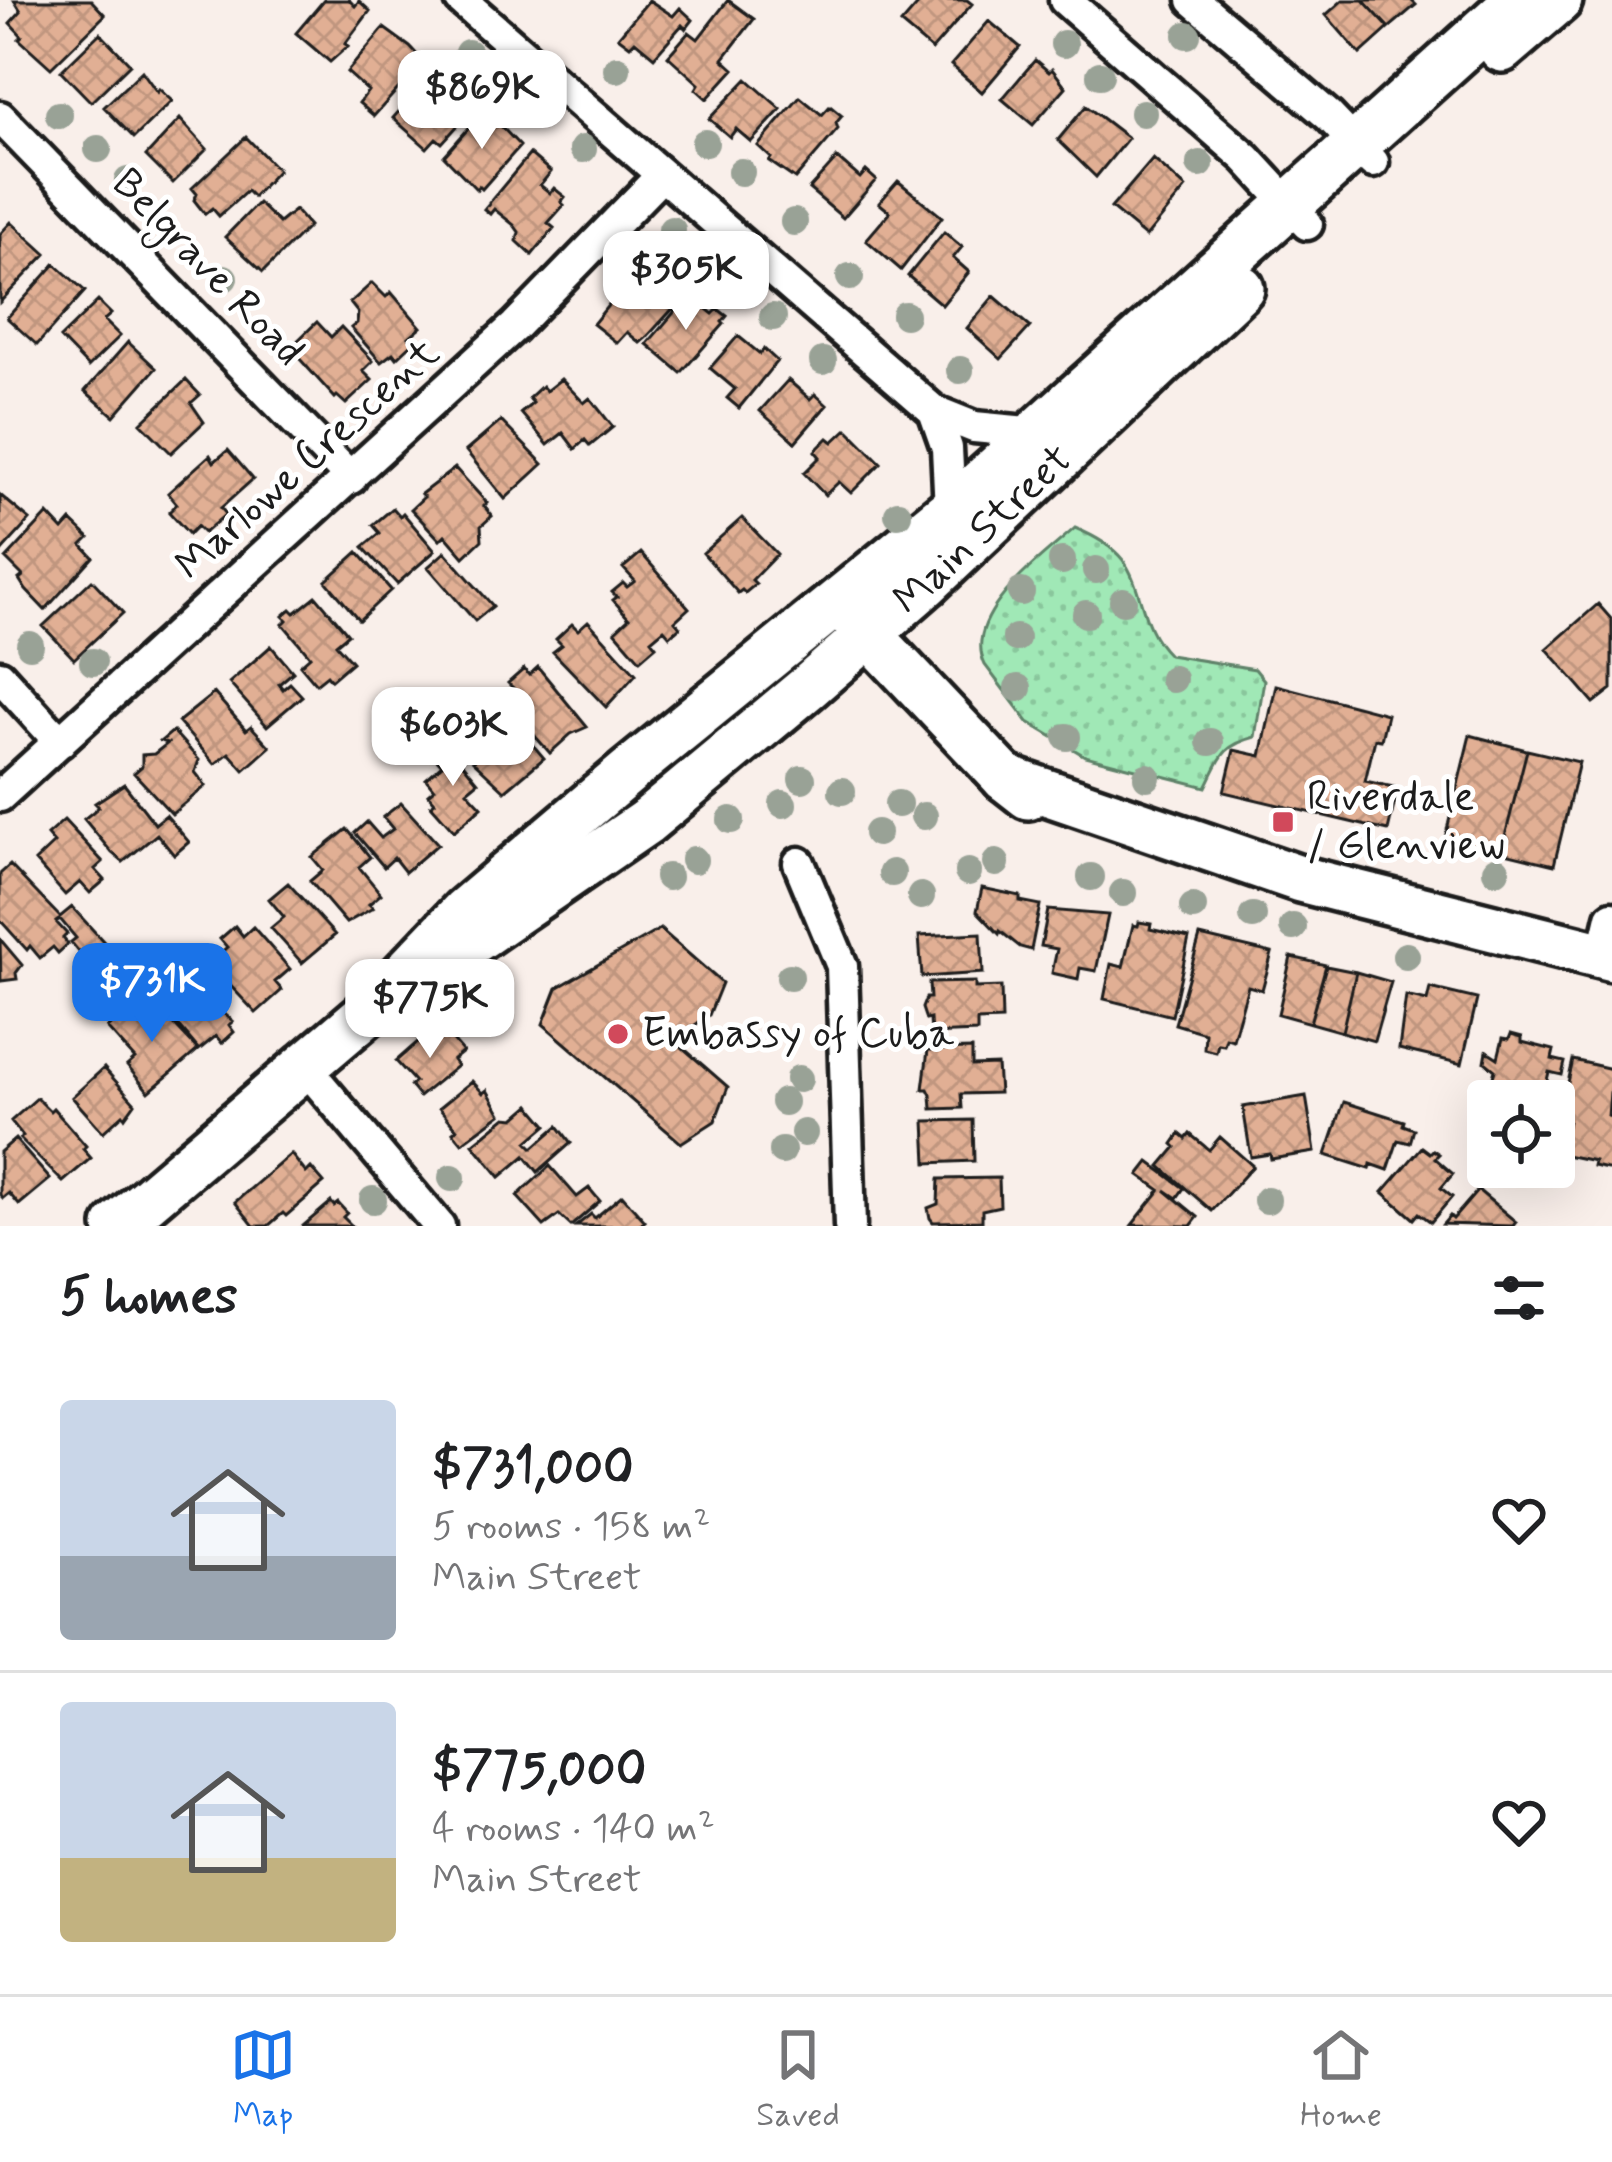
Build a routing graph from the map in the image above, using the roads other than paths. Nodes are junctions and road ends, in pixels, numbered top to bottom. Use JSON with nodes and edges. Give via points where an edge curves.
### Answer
{"nodes":[{"id":1,"x":461,"y":0,"type":"edge"},
{"id":2,"x":1064,"y":0,"type":"edge"},
{"id":3,"x":1193,"y":0,"type":"edge"},
{"id":4,"x":1517,"y":0,"type":"edge"},
{"id":5,"x":1558,"y":0,"type":"edge"},
{"id":6,"x":0,"y":117,"type":"edge"},
{"id":7,"x":1365,"y":153,"type":"junction"},
{"id":8,"x":662,"y":175,"type":"junction"},
{"id":9,"x":1298,"y":215,"type":"junction"},
{"id":10,"x":934,"y":410,"type":"junction"},
{"id":11,"x":1038,"y":433,"type":"junction"},
{"id":12,"x":351,"y":478,"type":"junction"},
{"id":13,"x":950,"y":510,"type":"junction"},
{"id":14,"x":838,"y":601,"type":"junction"},
{"id":15,"x":869,"y":635,"type":"junction"},
{"id":16,"x":0,"y":676,"type":"edge"},
{"id":17,"x":60,"y":742,"type":"junction"},
{"id":18,"x":0,"y":796,"type":"edge"},
{"id":19,"x":799,"y":862,"type":"dead end"},
{"id":20,"x":1609,"y":943,"type":"edge"},
{"id":21,"x":367,"y":1012,"type":"junction"},
{"id":22,"x":305,"y":1066,"type":"junction"},
{"id":23,"x":117,"y":1226,"type":"edge"},
{"id":24,"x":439,"y":1226,"type":"edge"},
{"id":25,"x":850,"y":1226,"type":"edge"}],
"edges":[{"from":1,"to":8,"type":"street"},
{"from":2,"to":9,"type":"street","via":[[1246,158]]},
{"from":3,"to":7,"type":"street"},
{"from":4,"to":7,"type":"main road","name":"Main Street"},
{"from":5,"to":7,"type":"main road","name":"Main Street"},
{"from":6,"to":12,"type":"street","name":"Belgrave Road"},
{"from":7,"to":9,"type":"main road","name":"Main Street"},
{"from":8,"to":10,"type":"street"},
{"from":8,"to":12,"type":"street","name":"Marlowe Crescent"},
{"from":9,"to":11,"type":"main road","name":"Main Street"},
{"from":9,"to":15,"type":"main road","name":"Main Street","via":[[1163,365]]},
{"from":10,"to":11,"type":"street","via":[[974,427]]},
{"from":10,"to":13,"type":"street","via":[[947,448]]},
{"from":11,"to":13,"type":"main road","name":"Main Street"},
{"from":12,"to":17,"type":"street","name":"Marlowe Crescent"},
{"from":13,"to":14,"type":"main road","name":"Main Street"},
{"from":14,"to":15,"type":"main road"},
{"from":14,"to":21,"type":"main road","name":"Main Street","via":[[464,911]]},
{"from":15,"to":20,"type":"main road","via":[[1005,778],[1071,825]]},
{"from":15,"to":21,"type":"main road","name":"Main Street","via":[[646,822]]},
{"from":16,"to":17,"type":"street"},
{"from":17,"to":18,"type":"street","name":"Marlowe Crescent"},
{"from":19,"to":25,"type":"street","via":[[842,966]]},
{"from":21,"to":22,"type":"main road","name":"Main Street"},
{"from":22,"to":23,"type":"main road","name":"Main Street"},
{"from":22,"to":24,"type":"street"}]}
